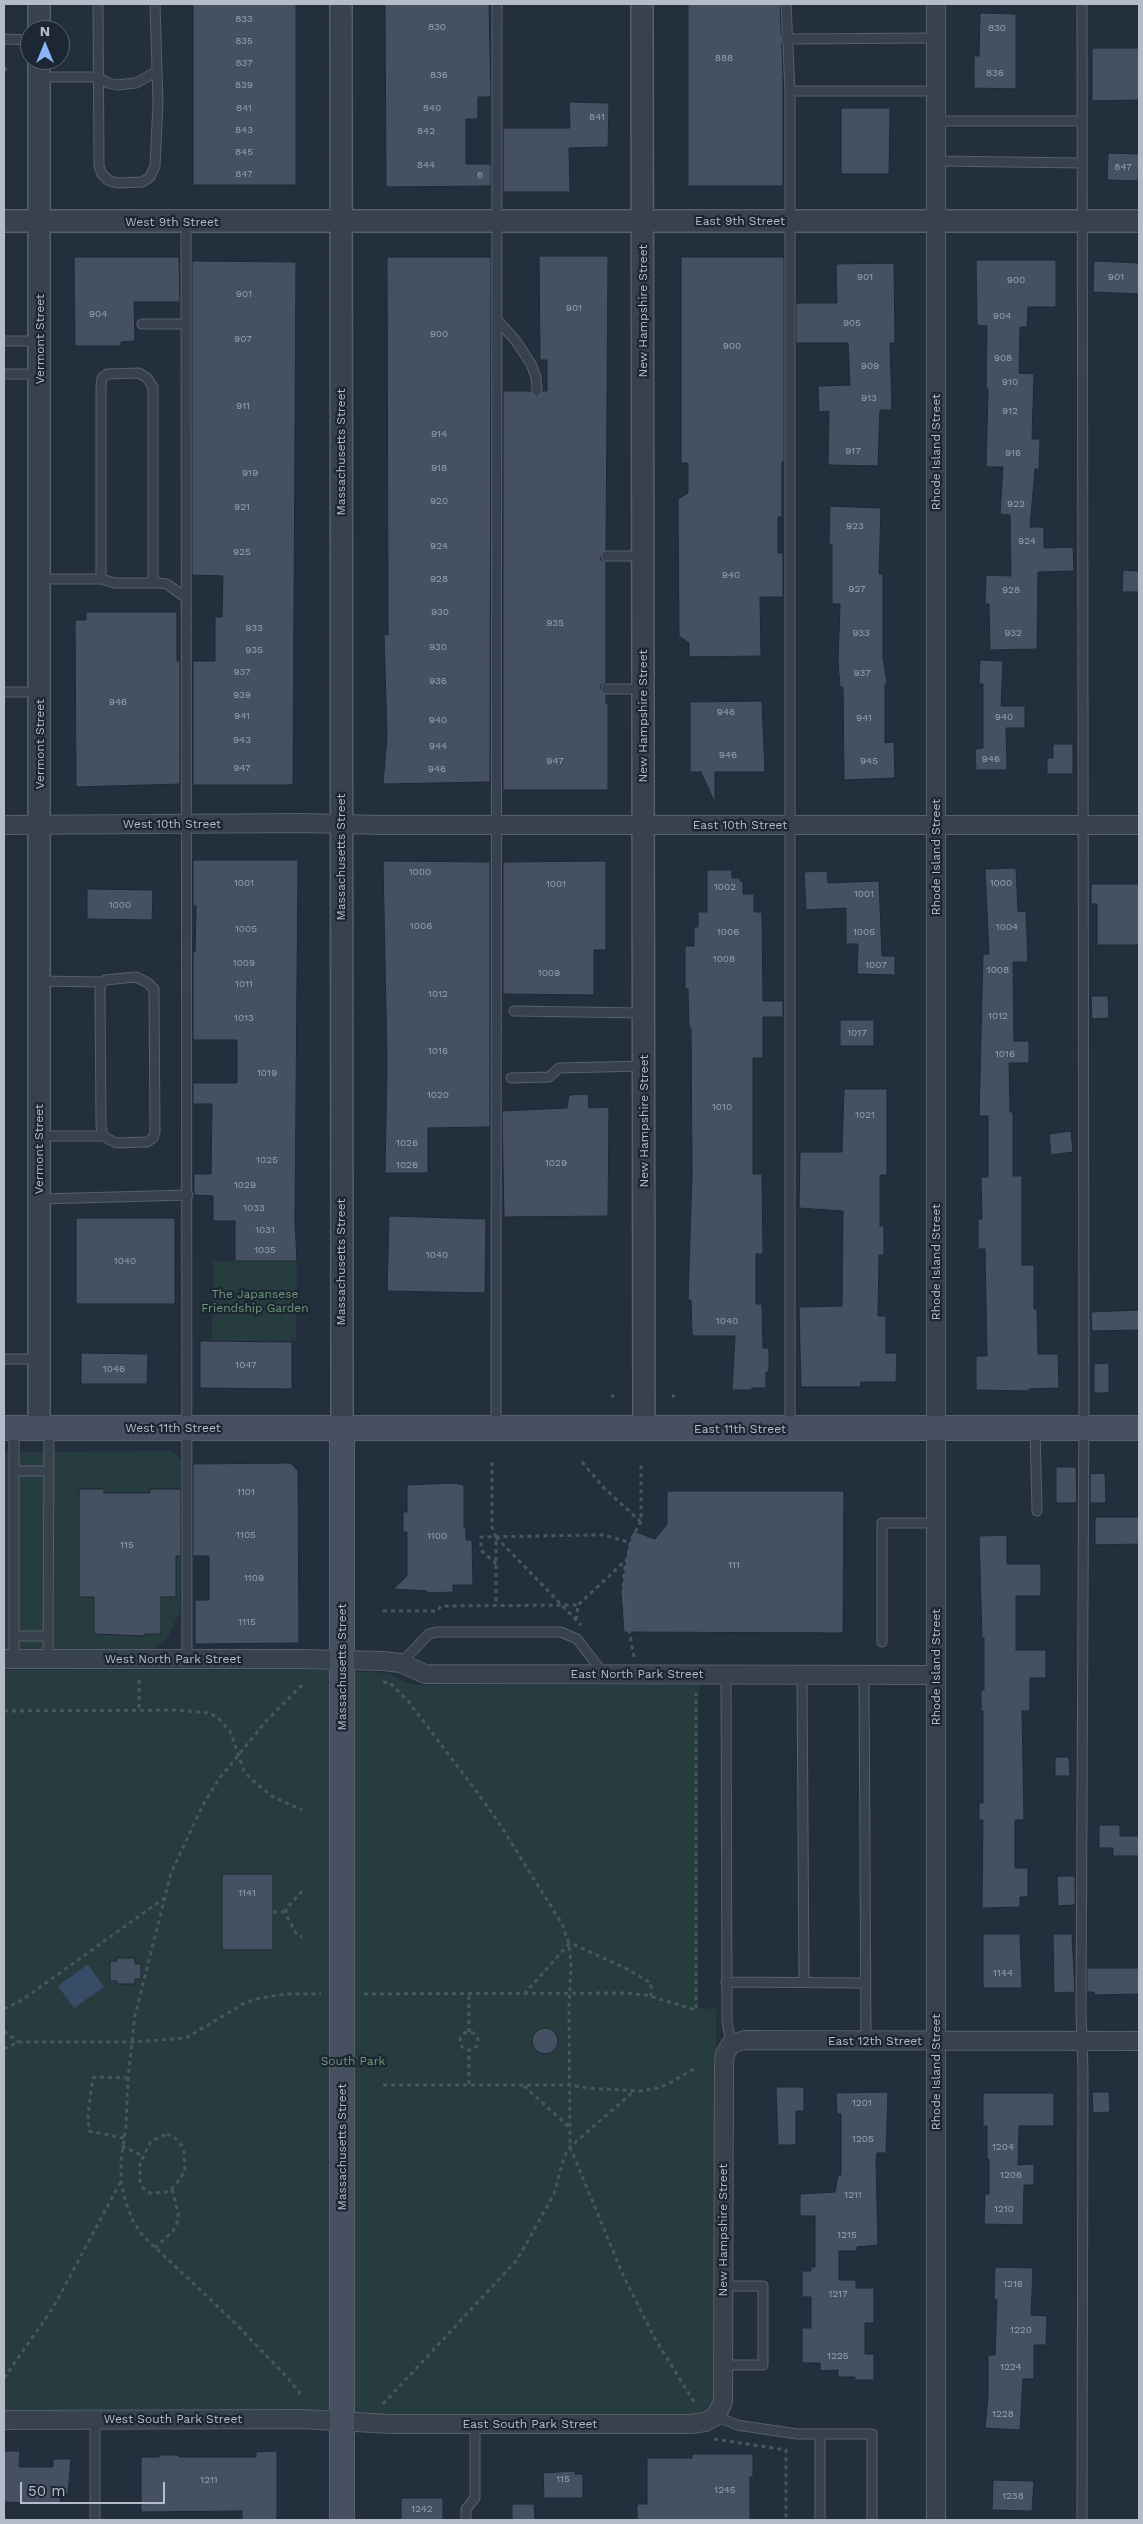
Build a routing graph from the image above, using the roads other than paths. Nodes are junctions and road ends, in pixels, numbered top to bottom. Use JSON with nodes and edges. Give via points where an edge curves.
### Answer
{"nodes":[{"id":1,"x":39,"y":4,"type":"edge"},
{"id":2,"x":98,"y":4,"type":"edge"},
{"id":3,"x":156,"y":4,"type":"edge"},
{"id":4,"x":341,"y":4,"type":"edge"},
{"id":5,"x":496,"y":4,"type":"edge"},
{"id":6,"x":642,"y":4,"type":"edge"},
{"id":7,"x":786,"y":4,"type":"edge"},
{"id":8,"x":936,"y":4,"type":"edge"},
{"id":9,"x":1082,"y":4,"type":"edge"},
{"id":10,"x":39,"y":20,"type":"edge"},
{"id":11,"x":936,"y":38,"type":"junction"},
{"id":12,"x":4,"y":39,"type":"edge"},
{"id":13,"x":786,"y":39,"type":"junction"},
{"id":14,"x":20,"y":40,"type":"edge"},
{"id":15,"x":39,"y":70,"type":"edge"},
{"id":16,"x":46,"y":70,"type":"edge"},
{"id":17,"x":156,"y":72,"type":"junction"},
{"id":18,"x":98,"y":77,"type":"junction"},
{"id":19,"x":790,"y":91,"type":"junction"},
{"id":20,"x":936,"y":92,"type":"junction"},
{"id":21,"x":936,"y":120,"type":"junction"},
{"id":22,"x":1082,"y":121,"type":"junction"},
{"id":23,"x":936,"y":161,"type":"junction"},
{"id":24,"x":1082,"y":163,"type":"junction"},
{"id":25,"x":1139,"y":220,"type":"edge"},
{"id":26,"x":4,"y":221,"type":"edge"},
{"id":27,"x":40,"y":221,"type":"junction"},
{"id":28,"x":341,"y":221,"type":"junction"},
{"id":29,"x":497,"y":221,"type":"junction"},
{"id":30,"x":642,"y":221,"type":"junction"},
{"id":31,"x":790,"y":221,"type":"junction"},
{"id":32,"x":936,"y":221,"type":"junction"},
{"id":33,"x":1082,"y":221,"type":"junction"},
{"id":34,"x":186,"y":222,"type":"junction"},
{"id":35,"x":497,"y":320,"type":"junction"},
{"id":36,"x":142,"y":324,"type":"dead end"},
{"id":37,"x":186,"y":324,"type":"junction"},
{"id":38,"x":4,"y":341,"type":"edge"},
{"id":39,"x":40,"y":341,"type":"junction"},
{"id":40,"x":4,"y":374,"type":"edge"},
{"id":41,"x":40,"y":374,"type":"junction"},
{"id":42,"x":537,"y":391,"type":"dead end"},
{"id":43,"x":606,"y":556,"type":"dead end"},
{"id":44,"x":643,"y":556,"type":"junction"},
{"id":45,"x":40,"y":579,"type":"junction"},
{"id":46,"x":101,"y":579,"type":"junction"},
{"id":47,"x":154,"y":583,"type":"junction"},
{"id":48,"x":186,"y":598,"type":"junction"},
{"id":49,"x":606,"y":689,"type":"dead end"},
{"id":50,"x":643,"y":689,"type":"junction"},
{"id":51,"x":4,"y":692,"type":"edge"},
{"id":52,"x":40,"y":692,"type":"junction"},
{"id":53,"x":186,"y":824,"type":"junction"},
{"id":54,"x":341,"y":824,"type":"junction"},
{"id":55,"x":4,"y":825,"type":"edge"},
{"id":56,"x":40,"y":825,"type":"junction"},
{"id":57,"x":497,"y":825,"type":"junction"},
{"id":58,"x":643,"y":825,"type":"junction"},
{"id":59,"x":790,"y":825,"type":"junction"},
{"id":60,"x":935,"y":825,"type":"junction"},
{"id":61,"x":1082,"y":825,"type":"junction"},
{"id":62,"x":1139,"y":825,"type":"edge"},
{"id":63,"x":40,"y":981,"type":"junction"},
{"id":64,"x":103,"y":982,"type":"junction"},
{"id":65,"x":514,"y":1011,"type":"dead end"},
{"id":66,"x":644,"y":1013,"type":"junction"},
{"id":67,"x":644,"y":1066,"type":"junction"},
{"id":68,"x":511,"y":1078,"type":"dead end"},
{"id":69,"x":40,"y":1136,"type":"junction"},
{"id":70,"x":103,"y":1136,"type":"junction"},
{"id":71,"x":188,"y":1196,"type":"junction"},
{"id":72,"x":40,"y":1199,"type":"junction"},
{"id":73,"x":4,"y":1359,"type":"edge"},
{"id":74,"x":39,"y":1359,"type":"junction"},
{"id":75,"x":9,"y":1428,"type":"edge"},
{"id":76,"x":44,"y":1428,"type":"junction"},
{"id":77,"x":187,"y":1428,"type":"junction"},
{"id":78,"x":342,"y":1428,"type":"junction"},
{"id":79,"x":496,"y":1428,"type":"junction"},
{"id":80,"x":1084,"y":1428,"type":"junction"},
{"id":81,"x":1139,"y":1428,"type":"edge"},
{"id":82,"x":644,"y":1429,"type":"junction"},
{"id":83,"x":790,"y":1429,"type":"junction"},
{"id":84,"x":936,"y":1429,"type":"junction"},
{"id":85,"x":1035,"y":1429,"type":"junction"},
{"id":86,"x":14,"y":1471,"type":"junction"},
{"id":87,"x":49,"y":1471,"type":"junction"},
{"id":88,"x":1037,"y":1512,"type":"dead end"},
{"id":89,"x":936,"y":1523,"type":"junction"},
{"id":90,"x":14,"y":1636,"type":"junction"},
{"id":91,"x":48,"y":1636,"type":"junction"},
{"id":92,"x":882,"y":1642,"type":"dead end"},
{"id":93,"x":9,"y":1659,"type":"edge"},
{"id":94,"x":48,"y":1659,"type":"junction"},
{"id":95,"x":186,"y":1659,"type":"junction"},
{"id":96,"x":342,"y":1660,"type":"junction"},
{"id":97,"x":401,"y":1663,"type":"junction"},
{"id":98,"x":604,"y":1674,"type":"junction"},
{"id":99,"x":726,"y":1675,"type":"junction"},
{"id":100,"x":802,"y":1675,"type":"junction"},
{"id":101,"x":864,"y":1675,"type":"junction"},
{"id":102,"x":936,"y":1675,"type":"junction"},
{"id":103,"x":726,"y":1982,"type":"junction"},
{"id":104,"x":804,"y":1982,"type":"junction"},
{"id":105,"x":865,"y":1982,"type":"junction"},
{"id":106,"x":866,"y":2041,"type":"junction"},
{"id":107,"x":936,"y":2041,"type":"junction"},
{"id":108,"x":1082,"y":2041,"type":"junction"},
{"id":109,"x":1139,"y":2041,"type":"edge"},
{"id":110,"x":731,"y":2044,"type":"junction"},
{"id":111,"x":723,"y":2286,"type":"junction"},
{"id":112,"x":723,"y":2365,"type":"junction"},
{"id":113,"x":716,"y":2416,"type":"junction"},
{"id":114,"x":95,"y":2419,"type":"junction"},
{"id":115,"x":4,"y":2420,"type":"edge"},
{"id":116,"x":342,"y":2421,"type":"junction"},
{"id":117,"x":475,"y":2424,"type":"junction"},
{"id":118,"x":820,"y":2434,"type":"junction"},
{"id":119,"x":95,"y":2520,"type":"edge"},
{"id":120,"x":342,"y":2520,"type":"edge"},
{"id":121,"x":466,"y":2520,"type":"edge"},
{"id":122,"x":820,"y":2520,"type":"edge"},
{"id":123,"x":872,"y":2520,"type":"edge"},
{"id":124,"x":936,"y":2520,"type":"edge"},
{"id":125,"x":1082,"y":2520,"type":"edge"}],
"edges":[{"from":1,"to":10,"type":"street"},
{"from":2,"to":18,"type":"lane"},
{"from":3,"to":17,"type":"lane"},
{"from":4,"to":28,"type":"street","name":"Massachusetts Street"},
{"from":5,"to":29,"type":"lane"},
{"from":6,"to":30,"type":"street","name":"New Hampshire Street"},
{"from":7,"to":13,"type":"lane"},
{"from":8,"to":11,"type":"street","name":"Rhode Island Street"},
{"from":9,"to":22,"type":"lane"},
{"from":11,"to":13,"type":"lane"},
{"from":11,"to":20,"type":"street","name":"Rhode Island Street"},
{"from":12,"to":14,"type":"lane"},
{"from":13,"to":19,"type":"lane"},
{"from":15,"to":27,"type":"street","name":"Vermont Street"},
{"from":16,"to":18,"type":"lane"},
{"from":17,"to":18,"type":"lane","via":[[136,83],[117,85]]},
{"from":17,"to":18,"type":"lane","via":[[155,166],[150,177],[137,183],[117,183],[102,174],[99,166]]},
{"from":19,"to":20,"type":"lane"},
{"from":19,"to":31,"type":"lane"},
{"from":20,"to":21,"type":"street","name":"Rhode Island Street"},
{"from":21,"to":22,"type":"lane"},
{"from":21,"to":23,"type":"street","name":"Rhode Island Street"},
{"from":22,"to":24,"type":"lane"},
{"from":23,"to":24,"type":"lane"},
{"from":23,"to":32,"type":"street","name":"Rhode Island Street"},
{"from":24,"to":33,"type":"lane"},
{"from":25,"to":33,"type":"street","name":"East 9th Street"},
{"from":26,"to":27,"type":"street","name":"West 9th Street"},
{"from":27,"to":34,"type":"street","name":"West 9th Street"},
{"from":27,"to":39,"type":"street","name":"Vermont Street"},
{"from":28,"to":29,"type":"street","name":"East 9th Street"},
{"from":28,"to":34,"type":"street","name":"West 9th Street"},
{"from":28,"to":54,"type":"street","name":"Massachusetts Street"},
{"from":29,"to":30,"type":"street","name":"East 9th Street"},
{"from":29,"to":35,"type":"lane"},
{"from":30,"to":31,"type":"street","name":"East 9th Street"},
{"from":30,"to":44,"type":"street","name":"New Hampshire Street"},
{"from":31,"to":32,"type":"street","name":"East 9th Street"},
{"from":31,"to":59,"type":"lane"},
{"from":32,"to":33,"type":"street","name":"East 9th Street"},
{"from":32,"to":60,"type":"street","name":"Rhode Island Street"},
{"from":33,"to":61,"type":"lane"},
{"from":34,"to":37,"type":"lane"},
{"from":35,"to":42,"type":"lane","via":[[531,364]]},
{"from":35,"to":57,"type":"lane"},
{"from":36,"to":37,"type":"lane"},
{"from":37,"to":48,"type":"lane"},
{"from":38,"to":39,"type":"lane"},
{"from":39,"to":41,"type":"street","name":"Vermont Street"},
{"from":40,"to":41,"type":"lane"},
{"from":41,"to":45,"type":"street","name":"Vermont Street"},
{"from":43,"to":44,"type":"lane"},
{"from":44,"to":50,"type":"street","name":"New Hampshire Street"},
{"from":45,"to":46,"type":"lane"},
{"from":45,"to":52,"type":"street","name":"Vermont Street"},
{"from":46,"to":47,"type":"lane","via":[[115,583]]},
{"from":46,"to":47,"type":"lane","via":[[102,378],[107,374],[139,373],[153,387]]},
{"from":47,"to":48,"type":"lane","via":[[167,584]]},
{"from":48,"to":53,"type":"lane"},
{"from":49,"to":50,"type":"lane"},
{"from":50,"to":58,"type":"street","name":"New Hampshire Street"},
{"from":51,"to":52,"type":"lane"},
{"from":52,"to":56,"type":"street","name":"Vermont Street"},
{"from":53,"to":54,"type":"street","name":"West 10th Street"},
{"from":53,"to":56,"type":"street","name":"West 10th Street"},
{"from":53,"to":71,"type":"lane"},
{"from":54,"to":57,"type":"street","name":"East 10th Street"},
{"from":54,"to":78,"type":"street","name":"Massachusetts Street"},
{"from":55,"to":56,"type":"street","name":"West 10th Street"},
{"from":56,"to":63,"type":"street","name":"Vermont Street"},
{"from":57,"to":58,"type":"street","name":"East 10th Street"},
{"from":57,"to":79,"type":"lane"},
{"from":58,"to":59,"type":"street","name":"East 10th Street"},
{"from":58,"to":66,"type":"street","name":"New Hampshire Street"},
{"from":59,"to":60,"type":"street","name":"East 10th Street"},
{"from":59,"to":83,"type":"lane"},
{"from":60,"to":61,"type":"street","name":"East 10th Street"},
{"from":60,"to":84,"type":"street","name":"Rhode Island Street"},
{"from":61,"to":62,"type":"street","name":"East 10th Street"},
{"from":61,"to":80,"type":"lane"},
{"from":63,"to":64,"type":"lane"},
{"from":63,"to":69,"type":"street","name":"Vermont Street"},
{"from":64,"to":70,"type":"lane","via":[[100,990]]},
{"from":64,"to":70,"type":"lane","via":[[111,978],[136,977],[154,989],[156,1132],[147,1142],[116,1143]]},
{"from":65,"to":66,"type":"lane"},
{"from":66,"to":67,"type":"street","name":"New Hampshire Street"},
{"from":67,"to":68,"type":"lane","via":[[559,1068],[549,1077]]},
{"from":67,"to":82,"type":"street","name":"New Hampshire Street"},
{"from":69,"to":70,"type":"lane"},
{"from":69,"to":72,"type":"street","name":"Vermont Street"},
{"from":71,"to":72,"type":"lane"},
{"from":71,"to":77,"type":"lane"},
{"from":72,"to":74,"type":"street","name":"Vermont Street"},
{"from":73,"to":74,"type":"lane"},
{"from":74,"to":76,"type":"street","name":"Vermont Street"},
{"from":75,"to":76,"type":"main road","name":"West 11th Street"},
{"from":75,"to":86,"type":"lane"},
{"from":76,"to":77,"type":"main road","name":"West 11th Street"},
{"from":76,"to":87,"type":"lane"},
{"from":77,"to":78,"type":"main road","name":"West 11th Street"},
{"from":77,"to":95,"type":"lane"},
{"from":78,"to":79,"type":"main road","name":"East 11th Street"},
{"from":78,"to":96,"type":"main road","name":"Massachusetts Street"},
{"from":79,"to":82,"type":"main road","name":"East 11th Street"},
{"from":80,"to":81,"type":"main road","name":"East 11th Street"},
{"from":80,"to":85,"type":"main road","name":"East 11th Street"},
{"from":80,"to":108,"type":"lane"},
{"from":82,"to":83,"type":"main road","name":"East 11th Street"},
{"from":83,"to":84,"type":"main road","name":"East 11th Street"},
{"from":84,"to":85,"type":"main road","name":"East 11th Street"},
{"from":84,"to":89,"type":"street","name":"Rhode Island Street"},
{"from":85,"to":88,"type":"lane"},
{"from":86,"to":87,"type":"lane"},
{"from":86,"to":90,"type":"lane"},
{"from":87,"to":91,"type":"lane"},
{"from":89,"to":92,"type":"lane","via":[[882,1523]]},
{"from":89,"to":102,"type":"street","name":"Rhode Island Street"},
{"from":90,"to":91,"type":"lane"},
{"from":90,"to":93,"type":"lane"},
{"from":91,"to":94,"type":"lane"},
{"from":93,"to":94,"type":"street","name":"West North Park Street"},
{"from":94,"to":95,"type":"street","name":"West North Park Street"},
{"from":95,"to":96,"type":"street","name":"West North Park Street"},
{"from":96,"to":97,"type":"street","name":"East North Park Street"},
{"from":96,"to":116,"type":"main road","name":"Massachusetts Street"},
{"from":97,"to":98,"type":"street","name":"East North Park Street","via":[[425,1674]]},
{"from":97,"to":98,"type":"lane","via":[[429,1634],[436,1632],[561,1632],[577,1639]]},
{"from":98,"to":99,"type":"street","name":"East North Park Street"},
{"from":99,"to":100,"type":"street","name":"East North Park Street"},
{"from":99,"to":103,"type":"lane"},
{"from":100,"to":101,"type":"street","name":"East North Park Street"},
{"from":100,"to":104,"type":"lane"},
{"from":101,"to":102,"type":"street","name":"East North Park Street"},
{"from":101,"to":105,"type":"lane"},
{"from":102,"to":107,"type":"street","name":"Rhode Island Street"},
{"from":103,"to":104,"type":"lane"},
{"from":103,"to":110,"type":"lane","via":[[726,2021]]},
{"from":104,"to":105,"type":"lane"},
{"from":105,"to":106,"type":"lane"},
{"from":106,"to":107,"type":"street","name":"East 12th Street"},
{"from":106,"to":110,"type":"street","name":"East 12th Street","via":[[745,2040]]},
{"from":107,"to":108,"type":"street","name":"East 12th Street"},
{"from":107,"to":124,"type":"street","name":"Rhode Island Street"},
{"from":108,"to":109,"type":"street","name":"East 12th Street"},
{"from":108,"to":125,"type":"lane"},
{"from":110,"to":111,"type":"street","name":"New Hampshire Street","via":[[724,2062]]},
{"from":111,"to":112,"type":"street","name":"New Hampshire Street"},
{"from":111,"to":112,"type":"lane","via":[[763,2286],[763,2365]]},
{"from":112,"to":113,"type":"street","name":"New Hampshire Street","via":[[723,2402]]},
{"from":113,"to":117,"type":"street","name":"East South Park Street","via":[[691,2424]]},
{"from":113,"to":118,"type":"lane","via":[[737,2424],[797,2434]]},
{"from":114,"to":115,"type":"street","name":"West South Park Street"},
{"from":114,"to":116,"type":"street","name":"West South Park Street"},
{"from":114,"to":119,"type":"lane"},
{"from":116,"to":117,"type":"street","name":"East South Park Street"},
{"from":116,"to":120,"type":"main road","name":"Massachusetts Street"},
{"from":117,"to":121,"type":"lane","via":[[475,2498],[466,2509]]},
{"from":118,"to":122,"type":"lane"},
{"from":118,"to":123,"type":"lane","via":[[872,2434]]}]}
